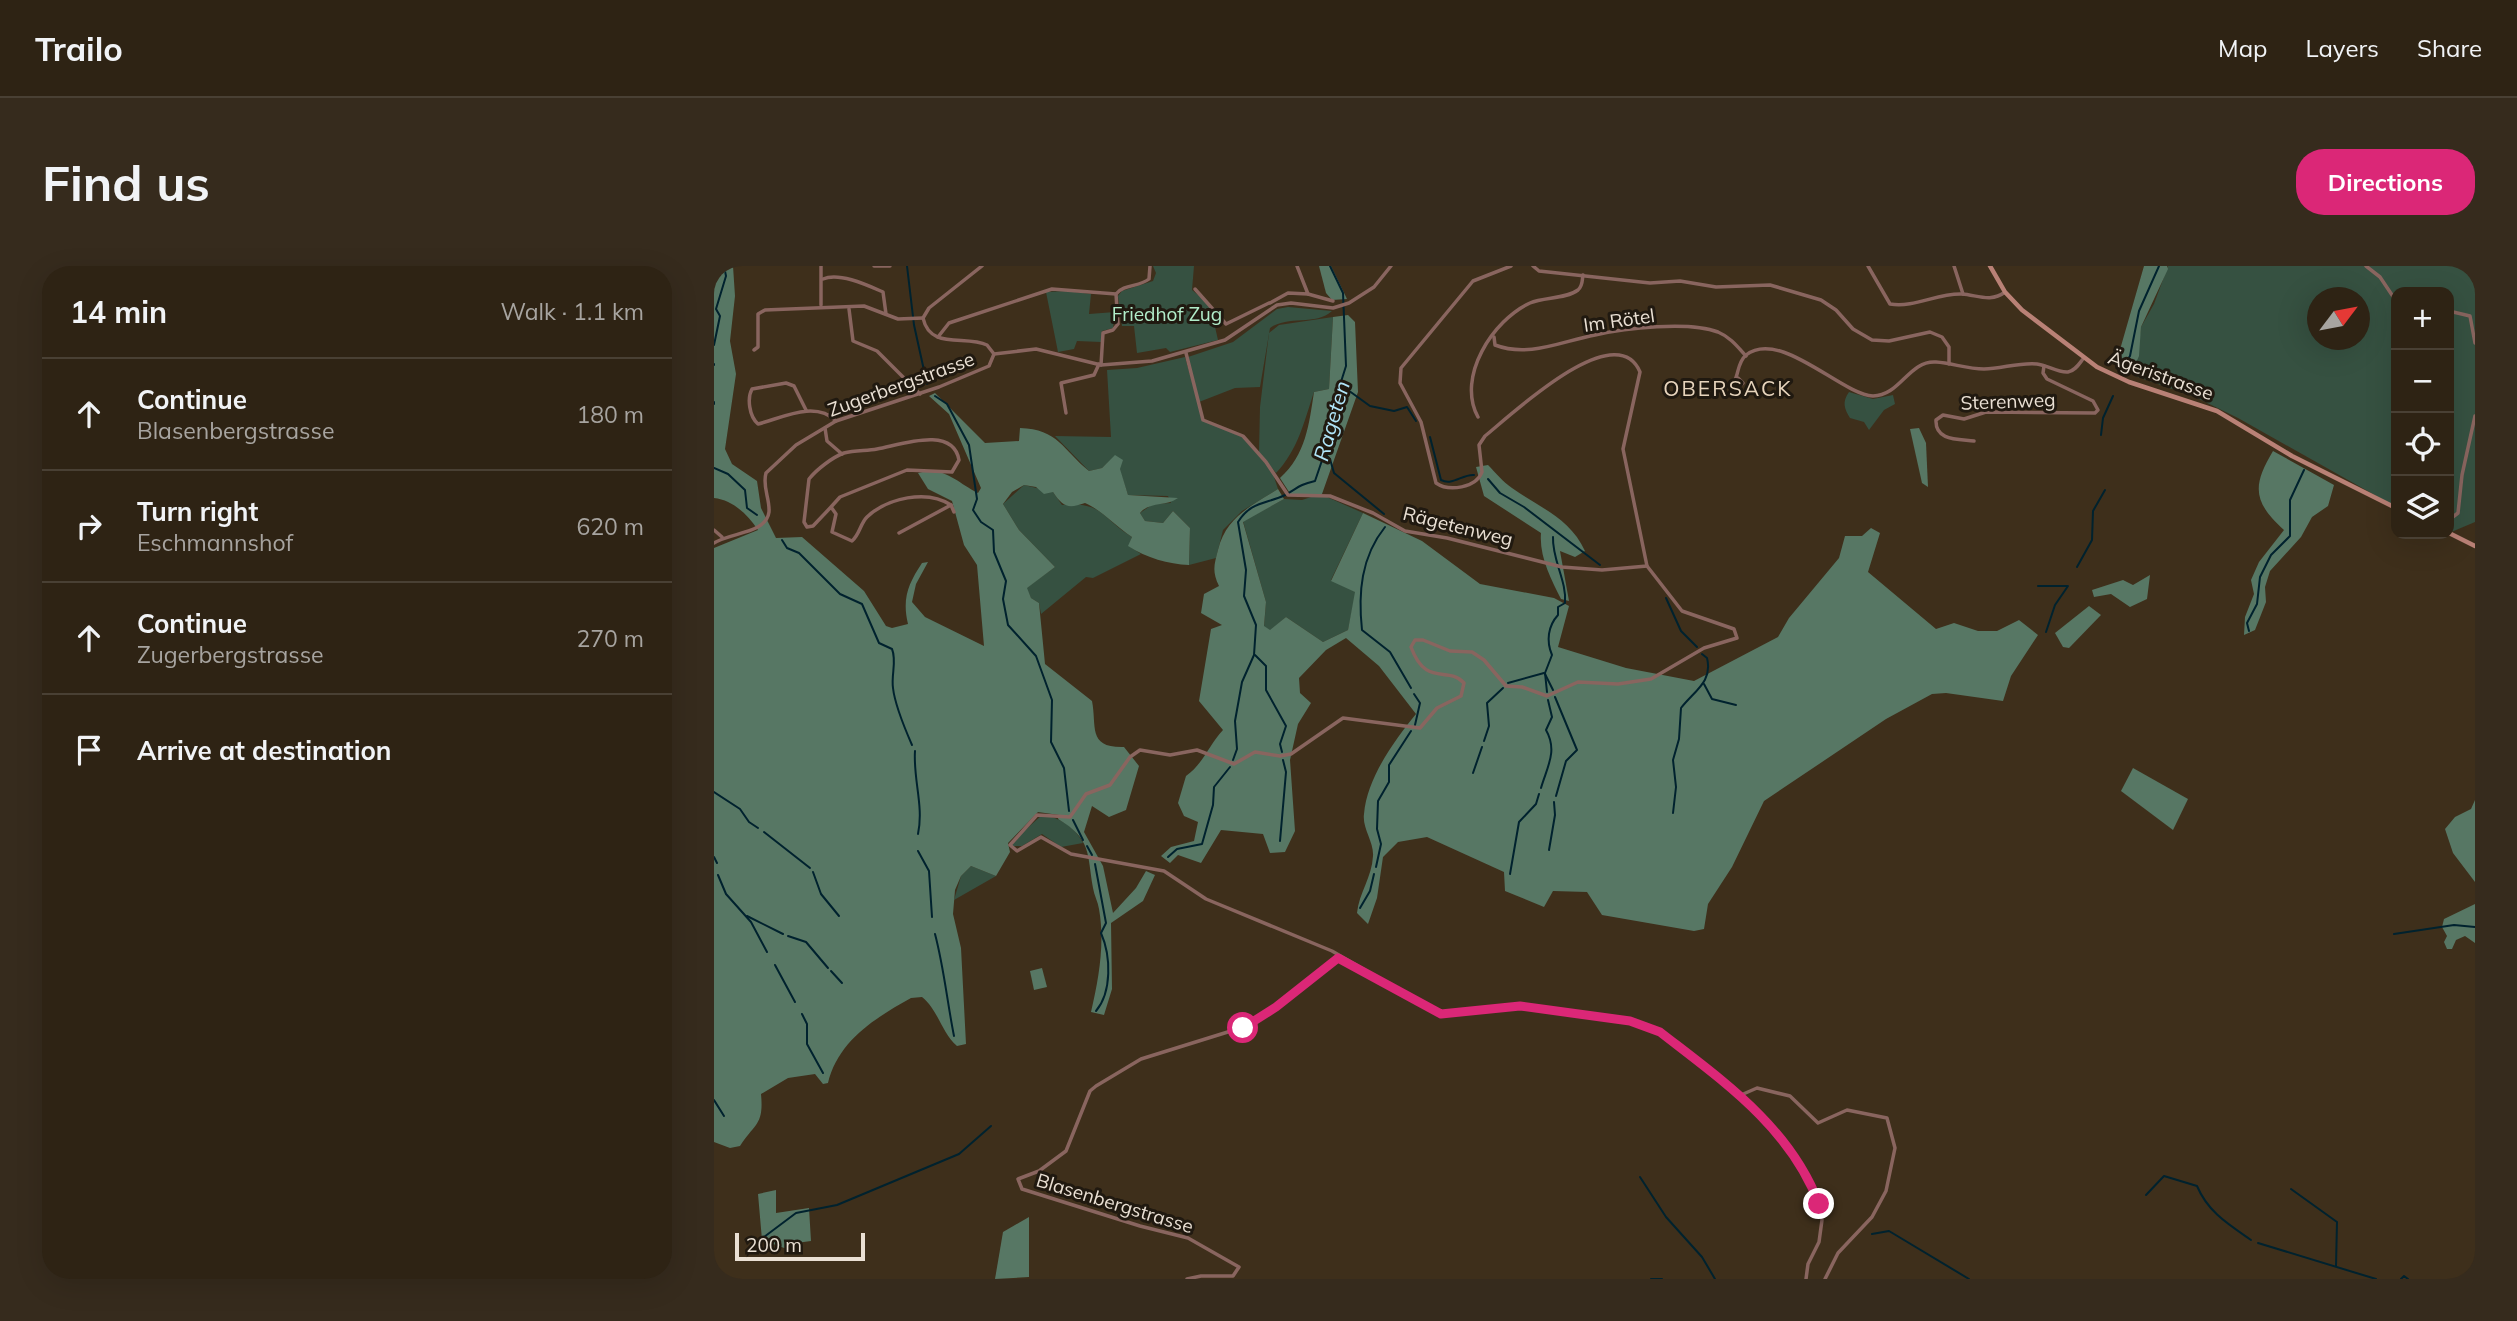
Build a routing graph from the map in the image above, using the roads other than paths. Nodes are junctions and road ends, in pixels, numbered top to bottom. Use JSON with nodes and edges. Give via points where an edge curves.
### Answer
{"nodes":[{"id":1,"x":821,"y":266,"type":"edge"},
{"id":2,"x":873,"y":266,"type":"edge"},
{"id":3,"x":890,"y":266,"type":"edge"},
{"id":4,"x":982,"y":266,"type":"edge"},
{"id":5,"x":1150,"y":266,"type":"edge"},
{"id":6,"x":1297,"y":266,"type":"edge"},
{"id":7,"x":1391,"y":266,"type":"edge"},
{"id":8,"x":1511,"y":266,"type":"edge"},
{"id":9,"x":1534,"y":266,"type":"edge"},
{"id":10,"x":1868,"y":266,"type":"edge"},
{"id":11,"x":1954,"y":266,"type":"edge"},
{"id":12,"x":1990,"y":266,"type":"edge"},
{"id":13,"x":2366,"y":266,"type":"edge"},
{"id":14,"x":1583,"y":275,"type":"junction"},
{"id":15,"x":823,"y":279,"type":"junction"},
{"id":16,"x":1195,"y":289,"type":"dead end"},
{"id":17,"x":2005,"y":292,"type":"junction"},
{"id":18,"x":2391,"y":293,"type":"edge"},
{"id":19,"x":1116,"y":294,"type":"junction"},
{"id":20,"x":1308,"y":294,"type":"junction"},
{"id":21,"x":1964,"y":294,"type":"junction"},
{"id":22,"x":1333,"y":301,"type":"dead end"},
{"id":23,"x":1270,"y":305,"type":"junction"},
{"id":24,"x":821,"y":306,"type":"junction"},
{"id":25,"x":849,"y":309,"type":"junction"},
{"id":26,"x":2454,"y":312,"type":"edge"},
{"id":27,"x":886,"y":315,"type":"junction"},
{"id":28,"x":923,"y":318,"type":"junction"},
{"id":29,"x":938,"y":337,"type":"junction"},
{"id":30,"x":1494,"y":337,"type":"junction"},
{"id":31,"x":2475,"y":343,"type":"edge"},
{"id":32,"x":754,"y":350,"type":"dead end"},
{"id":33,"x":1185,"y":352,"type":"junction"},
{"id":34,"x":994,"y":354,"type":"junction"},
{"id":35,"x":1746,"y":356,"type":"junction"},
{"id":36,"x":2083,"y":359,"type":"junction"},
{"id":37,"x":1949,"y":364,"type":"junction"},
{"id":38,"x":1100,"y":365,"type":"junction"},
{"id":39,"x":2044,"y":366,"type":"junction"},
{"id":40,"x":1738,"y":378,"type":"dead end"},
{"id":41,"x":920,"y":394,"type":"junction"},
{"id":42,"x":806,"y":410,"type":"junction"},
{"id":43,"x":1066,"y":413,"type":"dead end"},
{"id":44,"x":1478,"y":416,"type":"dead end"},
{"id":45,"x":2475,"y":416,"type":"edge"},
{"id":46,"x":836,"y":421,"type":"junction"},
{"id":47,"x":825,"y":427,"type":"junction"},
{"id":48,"x":1974,"y":441,"type":"dead end"},
{"id":49,"x":842,"y":454,"type":"junction"},
{"id":50,"x":951,"y":505,"type":"junction"},
{"id":51,"x":2391,"y":506,"type":"edge"},
{"id":52,"x":831,"y":507,"type":"junction"},
{"id":53,"x":954,"y":512,"type":"dead end"},
{"id":54,"x":2454,"y":516,"type":"edge"},
{"id":55,"x":714,"y":530,"type":"edge"},
{"id":56,"x":899,"y":533,"type":"dead end"},
{"id":57,"x":2454,"y":536,"type":"edge"},
{"id":58,"x":722,"y":537,"type":"junction"},
{"id":59,"x":714,"y":543,"type":"edge"},
{"id":60,"x":2475,"y":546,"type":"edge"},
{"id":61,"x":1647,"y":566,"type":"junction"},
{"id":62,"x":1338,"y":958,"type":"junction"},
{"id":63,"x":1741,"y":1095,"type":"junction"},
{"id":64,"x":1187,"y":1279,"type":"edge"},
{"id":65,"x":1805,"y":1279,"type":"edge"},
{"id":66,"x":1825,"y":1279,"type":"edge"}],
"edges":[{"from":1,"to":15,"type":"street"},
{"from":2,"to":3,"type":"street"},
{"from":4,"to":28,"type":"street","via":[[929,308]]},
{"from":5,"to":19,"type":"street","via":[[1145,283]]},
{"from":6,"to":20,"type":"street"},
{"from":7,"to":23,"type":"street","via":[[1374,287],[1344,305]]},
{"from":8,"to":61,"type":"street","via":[[1473,281],[1406,361],[1399,376],[1421,422],[1432,477],[1449,489],[1469,484],[1481,476],[1482,439],[1562,374],[1608,355],[1625,355],[1635,362],[1641,379],[1623,449]]},
{"from":9,"to":14,"type":"street","via":[[1539,271]]},
{"from":10,"to":21,"type":"street","via":[[1890,304]]},
{"from":11,"to":21,"type":"street"},
{"from":12,"to":17,"type":"main road","name":"Ägeristrasse"},
{"from":13,"to":18,"type":"street"},
{"from":14,"to":30,"type":"street","via":[[1576,291],[1527,304]]},
{"from":14,"to":37,"type":"street","via":[[1650,283],[1783,288],[1830,305],[1853,329],[1872,340],[1937,334],[1949,347]]},
{"from":15,"to":24,"type":"street"},
{"from":15,"to":27,"type":"street","via":[[850,280],[883,292]]},
{"from":16,"to":23,"type":"street","via":[[1226,324]]},
{"from":17,"to":21,"type":"street","via":[[1996,298]]},
{"from":17,"to":36,"type":"main road","name":"Ägeristrasse"},
{"from":19,"to":29,"type":"street","via":[[1052,289],[949,323]]},
{"from":19,"to":38,"type":"street","via":[[1118,324],[1103,333]]},
{"from":20,"to":22,"type":"street"},
{"from":20,"to":23,"type":"street","via":[[1288,293]]},
{"from":23,"to":33,"type":"street","via":[[1236,334],[1213,346]]},
{"from":24,"to":25,"type":"street"},
{"from":24,"to":32,"type":"street","via":[[760,311]]},
{"from":25,"to":27,"type":"street","via":[[864,306]]},
{"from":25,"to":41,"type":"street","via":[[853,341],[877,351]]},
{"from":26,"to":31,"type":"street","via":[[2470,316]]},
{"from":27,"to":28,"type":"street"},
{"from":28,"to":29,"type":"street","name":"Zugerbergstrasse","via":[[928,331]]},
{"from":29,"to":34,"type":"street","name":"Zugerbergstrasse","via":[[982,342]]},
{"from":30,"to":35,"type":"street","name":"Im Rötel","via":[[1499,346],[1539,349],[1628,330],[1702,328],[1730,338]]},
{"from":30,"to":44,"type":"street","via":[[1471,376]]},
{"from":33,"to":38,"type":"street","via":[[1140,363]]},
{"from":33,"to":61,"type":"street","name":"Rägetenweg","via":[[1203,420],[1238,432],[1266,461],[1287,493],[1330,496],[1405,531],[1562,567]]},
{"from":34,"to":38,"type":"street","via":[[1036,349]]},
{"from":34,"to":41,"type":"street","name":"Zugerbergstrasse","via":[[987,368]]},
{"from":35,"to":37,"type":"street","via":[[1761,349],[1784,353],[1871,396],[1889,393],[1924,364]]},
{"from":35,"to":40,"type":"street","via":[[1739,364]]},
{"from":36,"to":39,"type":"street","via":[[2070,372]]},
{"from":36,"to":51,"type":"main road","name":"Ägeristrasse","via":[[2129,382],[2217,411],[2307,464]]},
{"from":37,"to":39,"type":"street","via":[[1985,369]]},
{"from":38,"to":43,"type":"street","via":[[1094,375],[1061,383]]},
{"from":39,"to":48,"type":"street","name":"Sterenweg","via":[[2048,379],[2093,401],[2098,410],[1986,412],[1964,419],[1943,415],[1936,420],[1942,436]]},
{"from":41,"to":46,"type":"street","name":"Zugerbergstrasse"},
{"from":42,"to":42,"type":"street","via":[[758,424],[748,396],[752,388],[786,383],[794,386]]},
{"from":42,"to":46,"type":"street"},
{"from":45,"to":54,"type":"street"},
{"from":46,"to":47,"type":"street","name":"Zugerbergstrasse"},
{"from":47,"to":49,"type":"street","via":[[827,441]]},
{"from":47,"to":58,"type":"street","name":"Zugerbergstrasse","via":[[768,470],[765,523]]},
{"from":49,"to":52,"type":"street","via":[[809,479],[807,527]]},
{"from":49,"to":52,"type":"street","via":[[895,442],[942,441],[955,447],[960,460],[952,471],[908,470],[840,497]]},
{"from":50,"to":52,"type":"street","via":[[931,497],[889,503],[864,520],[852,541],[832,532],[836,511]]},
{"from":50,"to":53,"type":"street"},
{"from":50,"to":56,"type":"street"},
{"from":55,"to":58,"type":"street"},
{"from":57,"to":60,"type":"main road"},
{"from":58,"to":59,"type":"street","name":"Zugerbergstrasse"},
{"from":61,"to":62,"type":"street","via":[[1675,605],[1734,629],[1737,638],[1704,648],[1646,681],[1578,682],[1547,696],[1506,686],[1472,652],[1450,651],[1415,640],[1411,647],[1421,667],[1464,683],[1461,696],[1437,708],[1420,728],[1343,718],[1286,756],[1255,752],[1234,764],[1197,750],[1170,755],[1140,750],[1110,785],[1086,794],[1070,817],[1037,815],[1011,841],[1017,851],[1041,837],[1082,857],[1155,868],[1206,899],[1250,920],[1298,935]]},
{"from":62,"to":63,"type":"street","via":[[1441,1014],[1520,1006],[1630,1021],[1660,1032]]},
{"from":62,"to":64,"type":"street","name":"Blasenbergstrasse","via":[[1247,1026],[1141,1059],[1096,1086],[1066,1151],[1018,1180],[1022,1189],[1188,1238],[1239,1267],[1233,1276]]},
{"from":63,"to":65,"type":"street","via":[[1802,1165],[1819,1204],[1821,1234]]},
{"from":63,"to":66,"type":"street","via":[[1756,1088],[1790,1096],[1818,1123],[1847,1110],[1887,1118],[1895,1148],[1886,1191],[1872,1217],[1838,1253]]}]}
